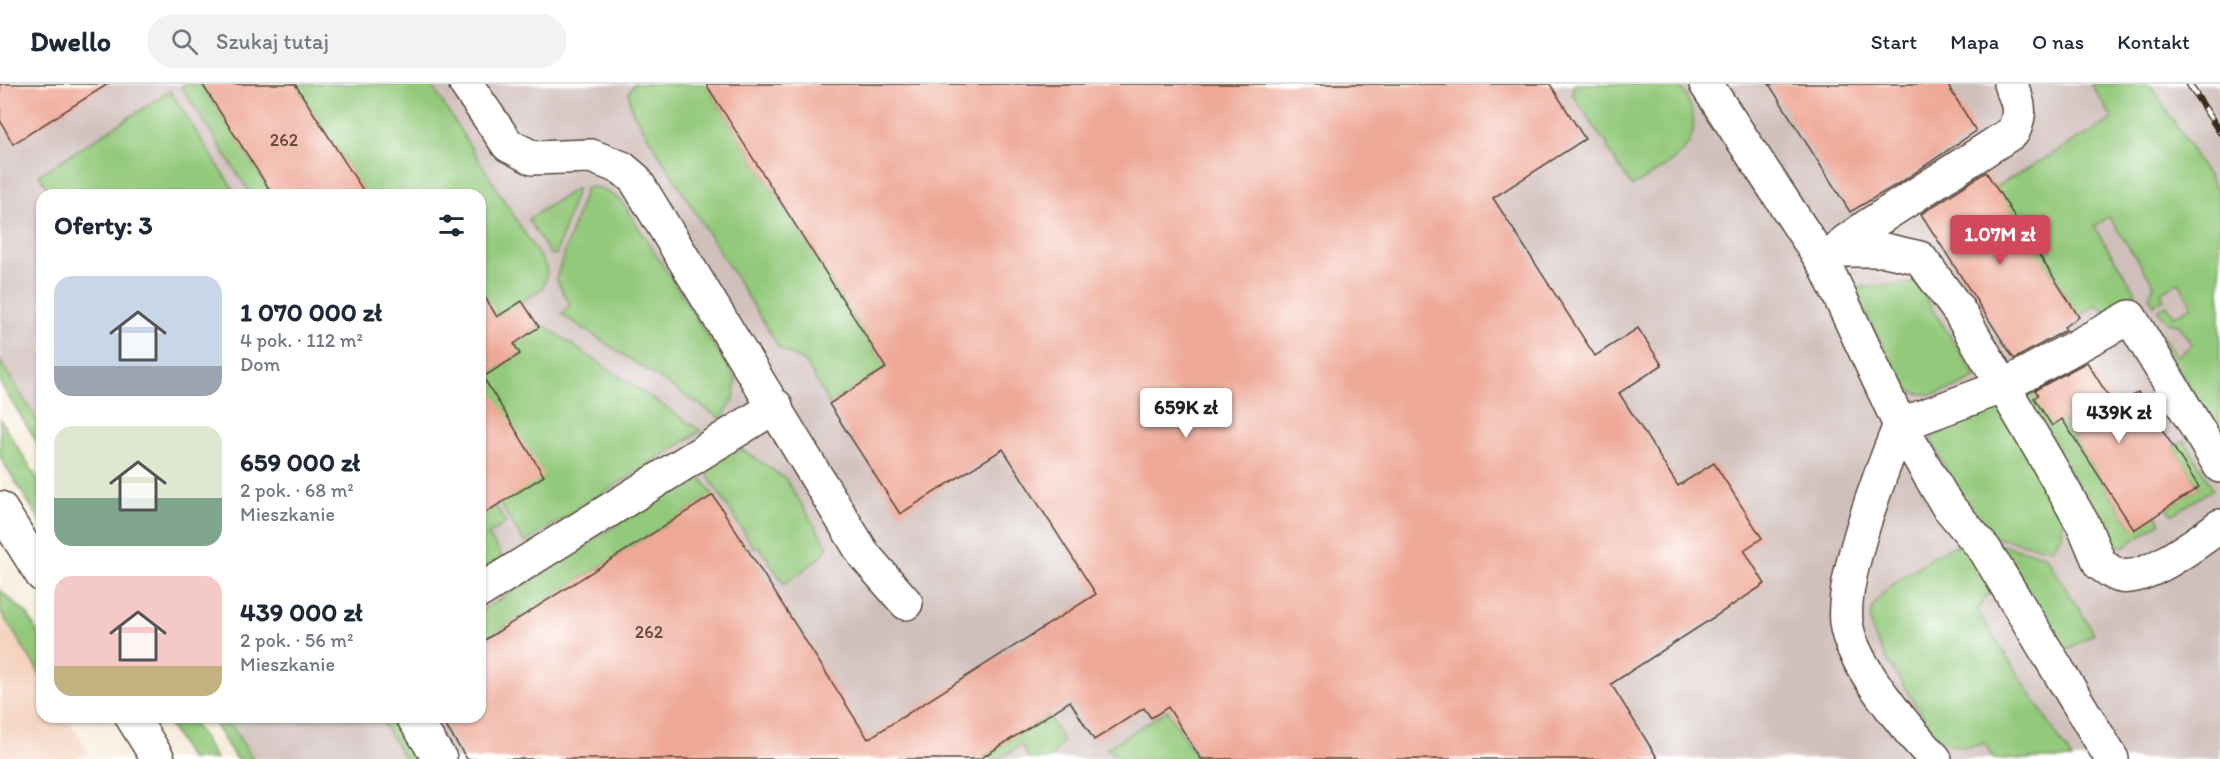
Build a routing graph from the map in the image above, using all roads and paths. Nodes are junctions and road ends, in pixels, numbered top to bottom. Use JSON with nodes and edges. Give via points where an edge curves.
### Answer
{"nodes":[{"id":1,"x":465,"y":84,"type":"edge"},
{"id":2,"x":1707,"y":84,"type":"edge"},
{"id":3,"x":2010,"y":84,"type":"edge"},
{"id":4,"x":1832,"y":258,"type":"junction"},
{"id":5,"x":2002,"y":387,"type":"junction"},
{"id":6,"x":776,"y":406,"type":"junction"},
{"id":7,"x":1900,"y":425,"type":"junction"},
{"id":8,"x":2220,"y":466,"type":"edge"},
{"id":9,"x":0,"y":508,"type":"edge"},
{"id":10,"x":2220,"y":526,"type":"edge"},
{"id":11,"x":10,"y":547,"type":"edge"},
{"id":12,"x":36,"y":570,"type":"edge"},
{"id":13,"x":486,"y":587,"type":"edge"},
{"id":14,"x":906,"y":603,"type":"dead end"},
{"id":15,"x":136,"y":723,"type":"edge"},
{"id":16,"x":417,"y":723,"type":"edge"},
{"id":17,"x":158,"y":759,"type":"edge"},
{"id":18,"x":440,"y":759,"type":"edge"},
{"id":19,"x":1935,"y":759,"type":"edge"},
{"id":20,"x":2112,"y":759,"type":"edge"}],
"edges":[{"from":1,"to":6,"type":"street","via":[[508,145],[533,158],[591,156],[622,168],[635,179]]},
{"from":2,"to":4,"type":"street"},
{"from":3,"to":4,"type":"street","via":[[2021,116],[2013,132],[1869,225]]},
{"from":4,"to":5,"type":"street","via":[[1885,250],[1920,258],[1959,312]]},
{"from":4,"to":7,"type":"street"},
{"from":5,"to":7,"type":"street"},
{"from":5,"to":8,"type":"street","via":[[2130,317]]},
{"from":5,"to":10,"type":"street","via":[[2078,516],[2100,564],[2109,570],[2120,576],[2136,575],[2167,561]]},
{"from":6,"to":13,"type":"street"},
{"from":6,"to":14,"type":"street","via":[[864,555]]},
{"from":7,"to":19,"type":"street","via":[[1856,553],[1846,602],[1846,624],[1872,682]]},
{"from":7,"to":20,"type":"street","via":[[1947,505],[1985,550]]},
{"from":9,"to":11,"type":"street"},
{"from":11,"to":12,"type":"street"},
{"from":15,"to":17,"type":"street"},
{"from":16,"to":18,"type":"street"}]}
